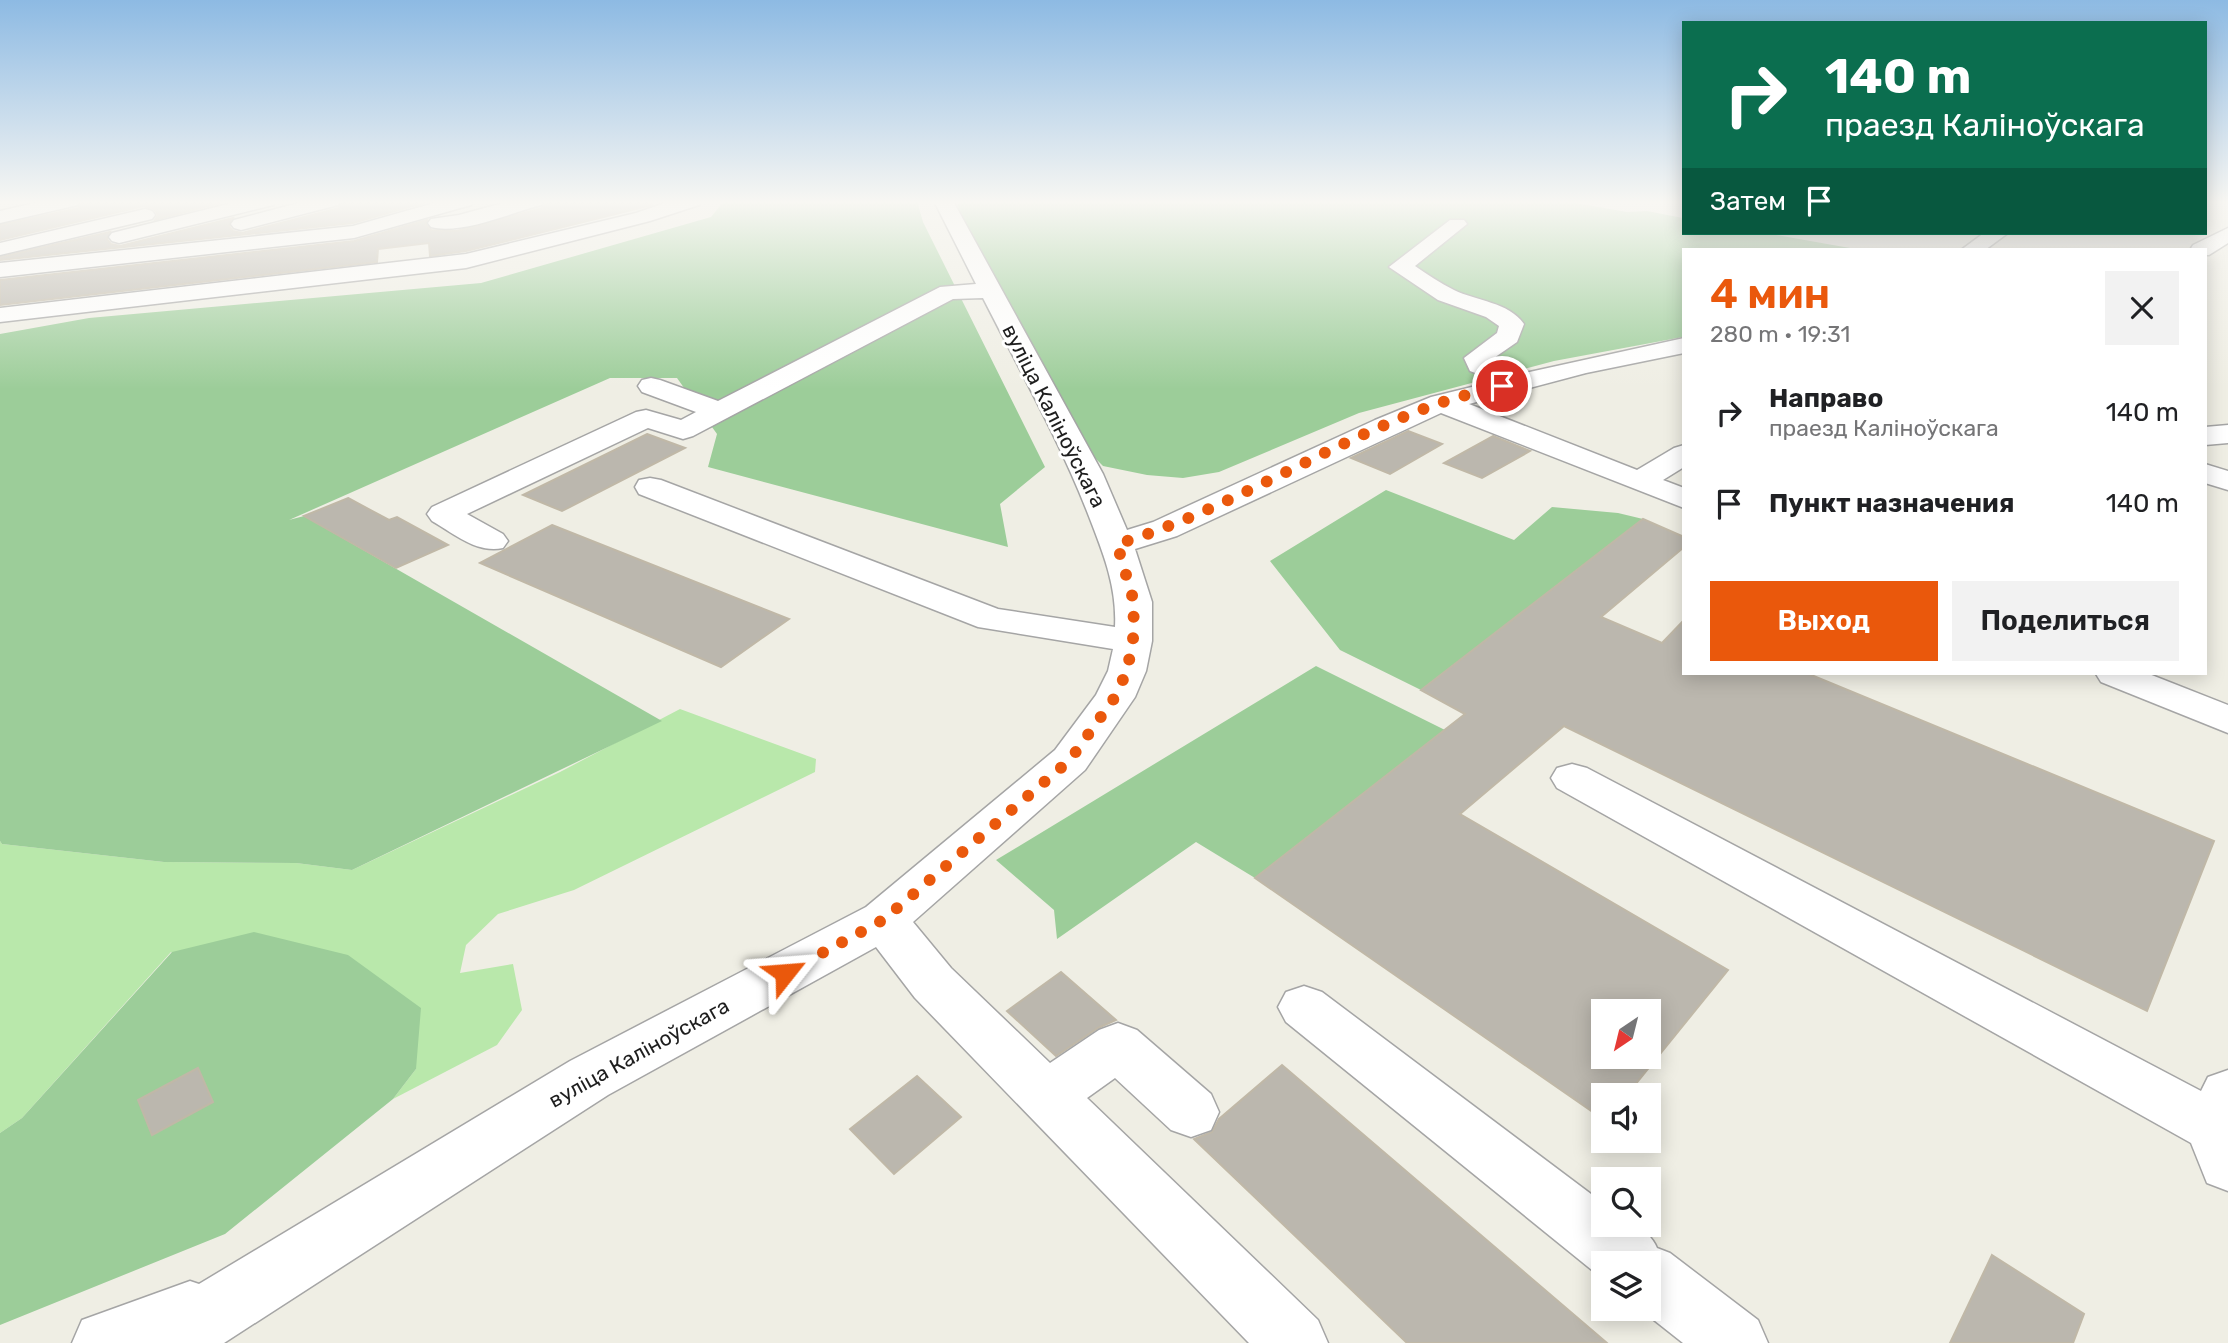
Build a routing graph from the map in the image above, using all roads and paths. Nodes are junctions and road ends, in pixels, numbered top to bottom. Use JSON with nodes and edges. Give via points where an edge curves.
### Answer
{"nodes":[{"id":1,"x":17,"y":264,"type":"edge"},
{"id":2,"x":60,"y":264,"type":"edge"},
{"id":3,"x":271,"y":264,"type":"edge"},
{"id":4,"x":277,"y":264,"type":"edge"},
{"id":5,"x":976,"y":264,"type":"edge"},
{"id":6,"x":1404,"y":264,"type":"edge"},
{"id":7,"x":0,"y":270,"type":"edge"},
{"id":8,"x":990,"y":291,"type":"junction"},
{"id":9,"x":0,"y":295,"type":"edge"},
{"id":10,"x":0,"y":315,"type":"edge"},
{"id":11,"x":1682,"y":345,"type":"edge"},
{"id":12,"x":1521,"y":381,"type":"junction"},
{"id":13,"x":651,"y":386,"type":"dead end"},
{"id":14,"x":1441,"y":403,"type":"junction"},
{"id":15,"x":720,"y":411,"type":"junction"},
{"id":16,"x":2228,"y":434,"type":"edge"},
{"id":17,"x":2207,"y":436,"type":"edge"},
{"id":18,"x":1682,"y":455,"type":"edge"},
{"id":19,"x":2207,"y":474,"type":"edge"},
{"id":20,"x":1639,"y":481,"type":"junction"},
{"id":21,"x":2228,"y":481,"type":"edge"},
{"id":22,"x":650,"y":487,"type":"dead end"},
{"id":23,"x":1682,"y":498,"type":"edge"},
{"id":24,"x":491,"y":541,"type":"dead end"},
{"id":25,"x":1117,"y":544,"type":"junction"},
{"id":26,"x":1133,"y":640,"type":"junction"},
{"id":27,"x":2117,"y":675,"type":"edge"},
{"id":28,"x":2228,"y":720,"type":"edge"},
{"id":29,"x":1572,"y":778,"type":"dead end"},
{"id":30,"x":883,"y":920,"type":"junction"},
{"id":31,"x":1304,"y":1007,"type":"dead end"},
{"id":32,"x":1046,"y":1096,"type":"junction"},
{"id":33,"x":1191,"y":1111,"type":"dead end"},
{"id":34,"x":2223,"y":1128,"type":"edge"},
{"id":35,"x":1616,"y":1251,"type":"edge"},
{"id":36,"x":1661,"y":1286,"type":"edge"},
{"id":37,"x":239,"y":1296,"type":"junction"},
{"id":38,"x":105,"y":1343,"type":"edge"},
{"id":39,"x":164,"y":1343,"type":"edge"},
{"id":40,"x":1295,"y":1343,"type":"edge"},
{"id":41,"x":1735,"y":1343,"type":"edge"}],
"edges":[{"from":1,"to":7,"type":"street"},
{"from":2,"to":7,"type":"street"},
{"from":3,"to":9,"type":"street"},
{"from":4,"to":10,"type":"street"},
{"from":5,"to":8,"type":"street","name":"вуліца Каліноўскага"},
{"from":6,"to":12,"type":"street","via":[[1400,267],[1446,295],[1512,324],[1508,337],[1477,358],[1479,365]]},
{"from":8,"to":15,"type":"street","via":[[948,292]]},
{"from":8,"to":25,"type":"street","name":"вуліца Каліноўскага","via":[[1088,474]]},
{"from":11,"to":12,"type":"street"},
{"from":12,"to":14,"type":"street"},
{"from":13,"to":15,"type":"street"},
{"from":14,"to":20,"type":"street"},
{"from":14,"to":25,"type":"street","via":[[1165,529]]},
{"from":15,"to":24,"type":"street","via":[[683,430],[646,418],[443,514]]},
{"from":16,"to":17,"type":"street"},
{"from":18,"to":20,"type":"street"},
{"from":19,"to":21,"type":"street"},
{"from":20,"to":23,"type":"street"},
{"from":22,"to":26,"type":"street","via":[[991,619]]},
{"from":25,"to":26,"type":"street","name":"вуліца Каліноўскага","via":[[1134,602]]},
{"from":26,"to":30,"type":"street","name":"вуліца Каліноўскага","via":[[1127,671],[1115,697],[1070,760]]},
{"from":27,"to":28,"type":"street"},
{"from":29,"to":34,"type":"street"},
{"from":30,"to":32,"type":"street","via":[[933,983]]},
{"from":30,"to":37,"type":"street","name":"вуліца Каліноўскага","via":[[589,1078]]},
{"from":31,"to":35,"type":"street"},
{"from":32,"to":33,"type":"street","via":[[1118,1046]]},
{"from":32,"to":40,"type":"street"},
{"from":36,"to":41,"type":"street"},
{"from":37,"to":38,"type":"street"},
{"from":37,"to":39,"type":"street","name":"вуліца Каліноўскага"}]}
